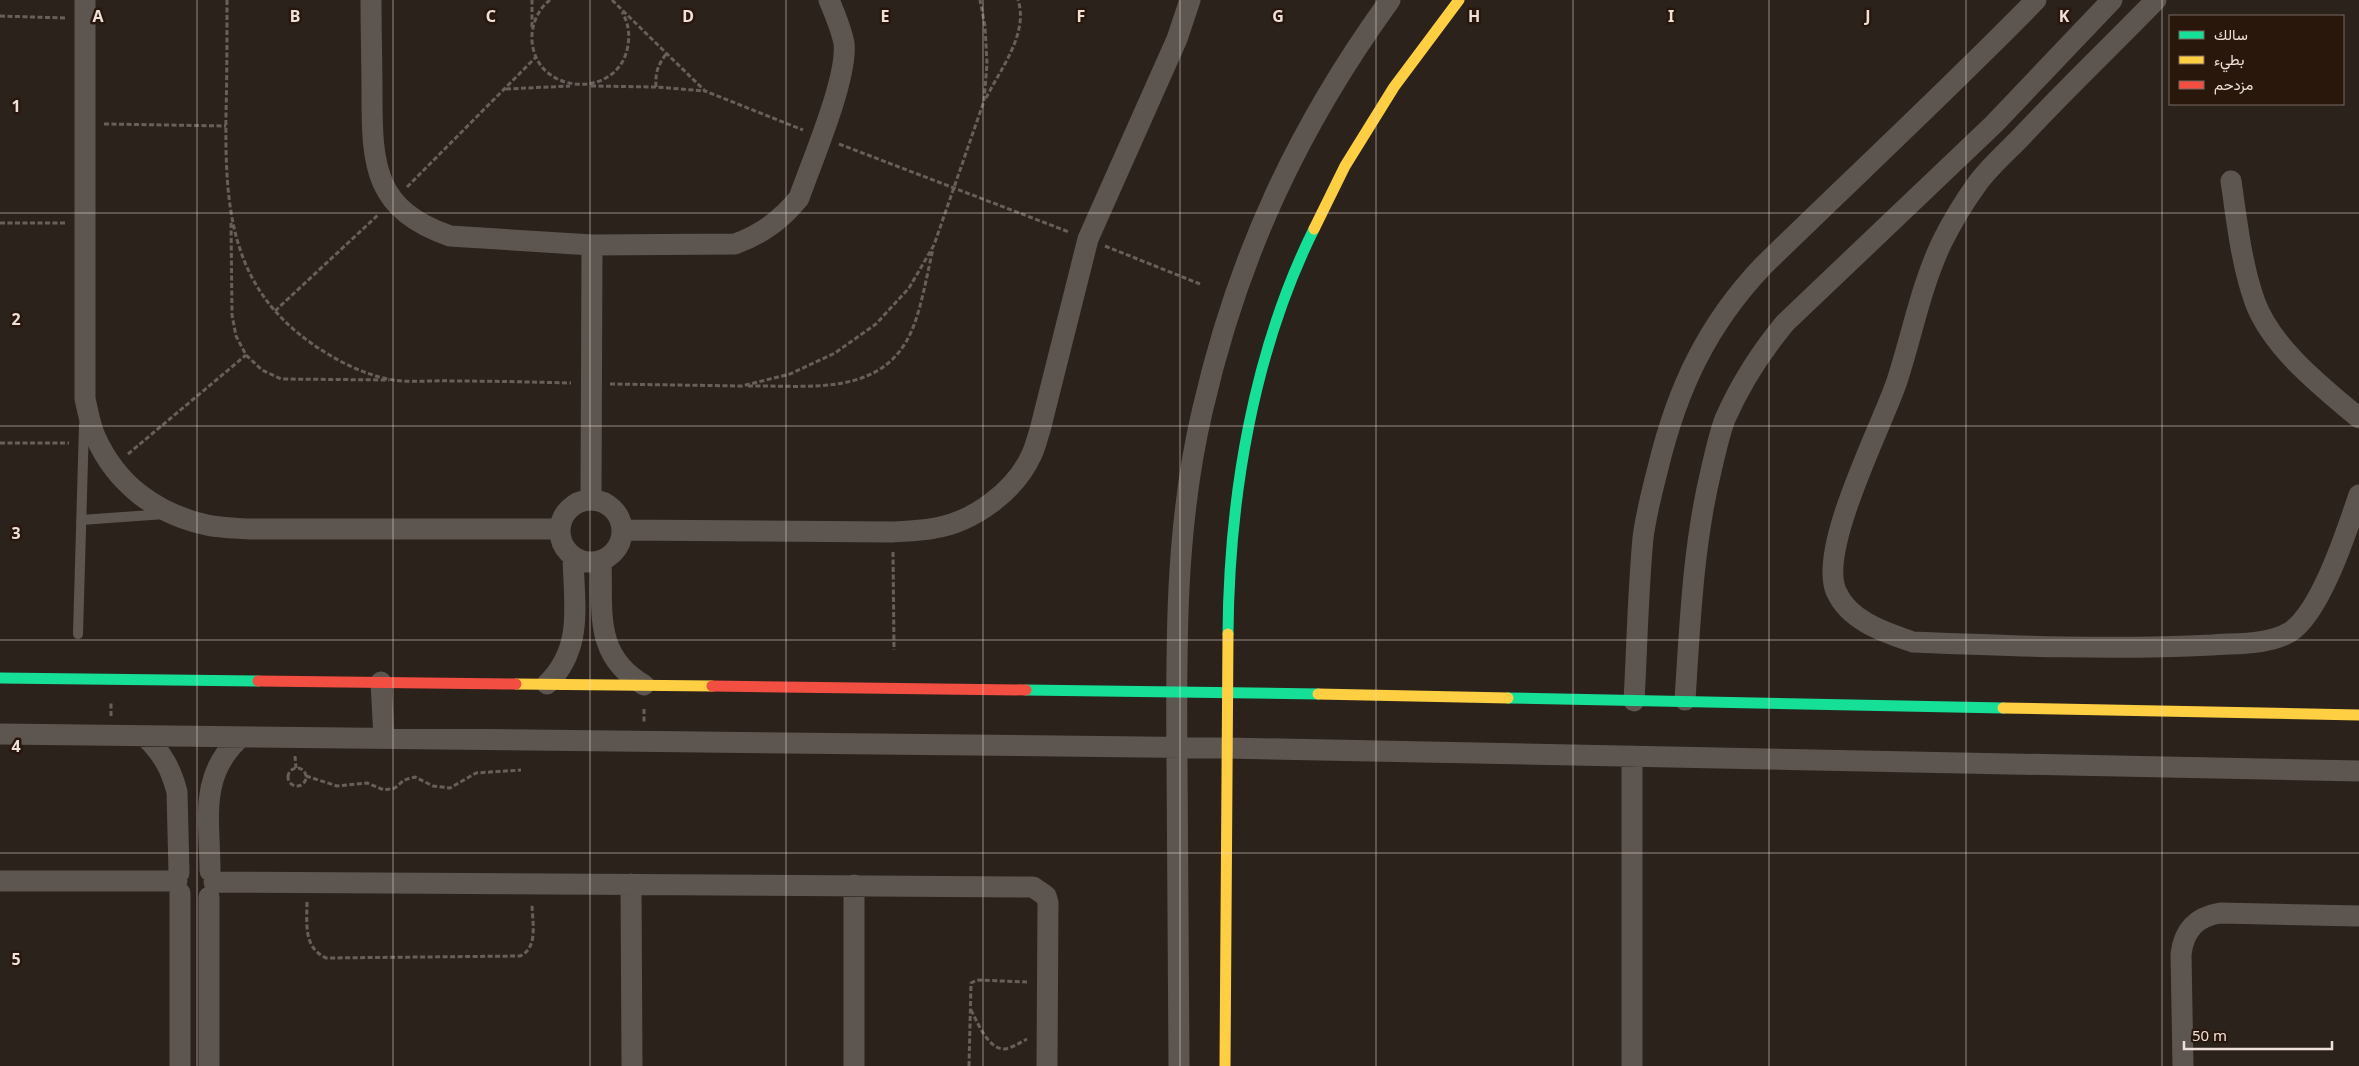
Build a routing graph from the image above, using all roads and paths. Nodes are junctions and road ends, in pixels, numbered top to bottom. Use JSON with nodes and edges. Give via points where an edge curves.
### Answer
{"nodes":[{"id":1,"x":371,"y":0,"type":"edge"},
{"id":2,"x":532,"y":0,"type":"edge"},
{"id":3,"x":550,"y":0,"type":"edge"},
{"id":4,"x":612,"y":0,"type":"edge"},
{"id":5,"x":829,"y":0,"type":"edge"},
{"id":6,"x":1018,"y":0,"type":"edge"},
{"id":7,"x":1190,"y":0,"type":"edge"},
{"id":8,"x":1390,"y":0,"type":"edge"},
{"id":9,"x":2036,"y":0,"type":"edge"},
{"id":10,"x":2112,"y":0,"type":"edge"},
{"id":11,"x":2156,"y":0,"type":"edge"},
{"id":12,"x":1449,"y":4,"type":"edge"},
{"id":13,"x":619,"y":7,"type":"junction"},
{"id":14,"x":85,"y":9,"type":"edge"},
{"id":15,"x":0,"y":16,"type":"edge"},
{"id":16,"x":532,"y":34,"type":"junction"},
{"id":17,"x":666,"y":54,"type":"junction"},
{"id":18,"x":536,"y":57,"type":"junction"},
{"id":19,"x":584,"y":86,"type":"junction"},
{"id":20,"x":656,"y":87,"type":"junction"},
{"id":21,"x":505,"y":89,"type":"junction"},
{"id":22,"x":705,"y":91,"type":"junction"},
{"id":23,"x":984,"y":101,"type":"dead end"},
{"id":24,"x":85,"y":124,"type":"junction"},
{"id":25,"x":226,"y":126,"type":"dead end"},
{"id":26,"x":821,"y":137,"type":"junction"},
{"id":27,"x":2231,"y":181,"type":"dead end"},
{"id":28,"x":955,"y":186,"type":"dead end"},
{"id":29,"x":394,"y":201,"type":"junction"},
{"id":30,"x":231,"y":218,"type":"dead end"},
{"id":31,"x":0,"y":222,"type":"edge"},
{"id":32,"x":85,"y":224,"type":"junction"},
{"id":33,"x":592,"y":245,"type":"junction"},
{"id":34,"x":934,"y":245,"type":"dead end"},
{"id":35,"x":275,"y":311,"type":"dead end"},
{"id":36,"x":246,"y":355,"type":"junction"},
{"id":37,"x":394,"y":380,"type":"dead end"},
{"id":38,"x":742,"y":386,"type":"dead end"},
{"id":39,"x":85,"y":399,"type":"junction"},
{"id":40,"x":2359,"y":418,"type":"edge"},
{"id":41,"x":0,"y":443,"type":"edge"},
{"id":42,"x":84,"y":443,"type":"junction"},
{"id":43,"x":112,"y":467,"type":"junction"},
{"id":44,"x":2359,"y":495,"type":"edge"},
{"id":45,"x":591,"y":499,"type":"junction"},
{"id":46,"x":169,"y":514,"type":"junction"},
{"id":47,"x":81,"y":520,"type":"junction"},
{"id":48,"x":559,"y":528,"type":"junction"},
{"id":49,"x":622,"y":530,"type":"junction"},
{"id":50,"x":892,"y":532,"type":"junction"},
{"id":51,"x":573,"y":557,"type":"junction"},
{"id":52,"x":601,"y":560,"type":"junction"},
{"id":53,"x":604,"y":633,"type":"junction"},
{"id":54,"x":78,"y":634,"type":"dead end"},
{"id":55,"x":575,"y":634,"type":"junction"},
{"id":56,"x":894,"y":650,"type":"dead end"},
{"id":57,"x":0,"y":678,"type":"edge"},
{"id":58,"x":112,"y":679,"type":"junction"},
{"id":59,"x":382,"y":682,"type":"junction"},
{"id":60,"x":548,"y":684,"type":"junction"},
{"id":61,"x":644,"y":685,"type":"junction"},
{"id":62,"x":1176,"y":691,"type":"junction"},
{"id":63,"x":1228,"y":692,"type":"junction"},
{"id":64,"x":1685,"y":700,"type":"junction"},
{"id":65,"x":1634,"y":701,"type":"junction"},
{"id":66,"x":2359,"y":715,"type":"edge"},
{"id":67,"x":0,"y":734,"type":"edge"},
{"id":68,"x":111,"y":735,"type":"junction"},
{"id":69,"x":144,"y":736,"type":"junction"},
{"id":70,"x":241,"y":737,"type":"junction"},
{"id":71,"x":384,"y":738,"type":"junction"},
{"id":72,"x":644,"y":740,"type":"junction"},
{"id":73,"x":1177,"y":747,"type":"junction"},
{"id":74,"x":1227,"y":748,"type":"junction"},
{"id":75,"x":1632,"y":756,"type":"junction"},
{"id":76,"x":521,"y":770,"type":"dead end"},
{"id":77,"x":2359,"y":771,"type":"edge"},
{"id":78,"x":306,"y":776,"type":"junction"},
{"id":79,"x":210,"y":791,"type":"junction"},
{"id":80,"x":177,"y":792,"type":"junction"},
{"id":81,"x":0,"y":882,"type":"edge"},
{"id":82,"x":179,"y":883,"type":"junction"},
{"id":83,"x":211,"y":883,"type":"junction"},
{"id":84,"x":307,"y":883,"type":"junction"},
{"id":85,"x":532,"y":883,"type":"junction"},
{"id":86,"x":630,"y":884,"type":"junction"},
{"id":87,"x":854,"y":885,"type":"junction"},
{"id":88,"x":2359,"y":916,"type":"edge"},
{"id":89,"x":1048,"y":982,"type":"junction"},
{"id":90,"x":970,"y":1009,"type":"junction"},
{"id":91,"x":1030,"y":1037,"type":"dead end"},
{"id":92,"x":180,"y":1066,"type":"edge"},
{"id":93,"x":209,"y":1066,"type":"edge"},
{"id":94,"x":632,"y":1066,"type":"edge"},
{"id":95,"x":854,"y":1066,"type":"edge"},
{"id":96,"x":969,"y":1066,"type":"edge"},
{"id":97,"x":1047,"y":1066,"type":"edge"},
{"id":98,"x":1179,"y":1066,"type":"edge"},
{"id":99,"x":1225,"y":1066,"type":"edge"},
{"id":100,"x":1632,"y":1066,"type":"edge"},
{"id":101,"x":2183,"y":1066,"type":"edge"}],
"edges":[{"from":1,"to":29,"type":"street","via":[[374,159]]},
{"from":2,"to":16,"type":"path"},
{"from":3,"to":16,"type":"path","via":[[539,12]]},
{"from":4,"to":13,"type":"path"},
{"from":5,"to":26,"type":"street","via":[[844,44],[843,70]]},
{"from":6,"to":23,"type":"path","via":[[1021,8],[1019,33]]},
{"from":7,"to":50,"type":"street","via":[[1178,39],[1088,239],[1040,430],[1030,457],[1013,482],[991,503],[965,518],[936,528]]},
{"from":8,"to":62,"type":"street","via":[[1353,51],[1303,135],[1261,224],[1227,316],[1202,410],[1186,507]]},
{"from":9,"to":65,"type":"street","via":[[1763,266],[1714,327],[1681,390],[1650,499],[1643,538]]},
{"from":10,"to":64,"type":"street","via":[[1994,124],[1785,323],[1756,360],[1725,420],[1704,498],[1693,581]]},
{"from":11,"to":44,"type":"street","via":[[2072,82],[1979,182],[1942,242],[1926,282],[1896,383],[1856,481],[1840,531],[1833,572],[1836,590],[1860,620],[1913,642],[2120,647],[2272,640],[2290,632],[2308,614]]},
{"from":12,"to":63,"type":"street","via":[[1345,166],[1304,249],[1272,336],[1248,426],[1234,518],[1228,611]]},
{"from":13,"to":17,"type":"path"},
{"from":13,"to":19,"type":"path","via":[[628,28],[623,62],[606,78]]},
{"from":14,"to":15,"type":"path"},
{"from":14,"to":24,"type":"street"},
{"from":16,"to":18,"type":"path"},
{"from":17,"to":20,"type":"path","via":[[659,63]]},
{"from":17,"to":22,"type":"path"},
{"from":18,"to":19,"type":"path","via":[[551,76],[561,82]]},
{"from":18,"to":21,"type":"path"},
{"from":19,"to":20,"type":"path"},
{"from":19,"to":21,"type":"path"},
{"from":20,"to":22,"type":"path"},
{"from":21,"to":29,"type":"path"},
{"from":22,"to":26,"type":"path"},
{"from":24,"to":25,"type":"path"},
{"from":24,"to":32,"type":"street"},
{"from":26,"to":28,"type":"path"},
{"from":26,"to":33,"type":"street","via":[[799,198],[771,226],[754,237],[734,244]]},
{"from":27,"to":40,"type":"street","via":[[2246,268],[2256,303],[2270,329],[2318,384]]},
{"from":29,"to":33,"type":"street","via":[[429,229],[450,236]]},
{"from":29,"to":35,"type":"path"},
{"from":30,"to":36,"type":"path","via":[[232,315],[236,336]]},
{"from":31,"to":32,"type":"path"},
{"from":32,"to":39,"type":"street"},
{"from":33,"to":45,"type":"street"},
{"from":34,"to":38,"type":"path","via":[[912,330],[900,352],[881,370],[858,381],[832,385]]},
{"from":36,"to":37,"type":"path","via":[[262,370],[281,379]]},
{"from":36,"to":43,"type":"path"},
{"from":39,"to":42,"type":"lane"},
{"from":39,"to":43,"type":"street","via":[[94,435]]},
{"from":41,"to":42,"type":"path"},
{"from":42,"to":47,"type":"lane"},
{"from":43,"to":46,"type":"street","via":[[137,494]]},
{"from":45,"to":48,"type":"street","via":[[573,504],[561,519]]},
{"from":45,"to":49,"type":"street","via":[[603,501],[613,508],[620,518]]},
{"from":46,"to":47,"type":"lane"},
{"from":46,"to":48,"type":"street","via":[[208,526],[248,529]]},
{"from":47,"to":54,"type":"lane"},
{"from":48,"to":51,"type":"street","via":[[562,544]]},
{"from":49,"to":50,"type":"street"},
{"from":49,"to":52,"type":"street","via":[[617,549]]},
{"from":50,"to":56,"type":"path"},
{"from":51,"to":52,"type":"street","via":[[591,562]]},
{"from":51,"to":55,"type":"street"},
{"from":52,"to":53,"type":"street"},
{"from":53,"to":55,"type":"street"},
{"from":53,"to":61,"type":"street","via":[[617,664]]},
{"from":55,"to":60,"type":"street","via":[[566,662]]},
{"from":57,"to":58,"type":"street"},
{"from":58,"to":59,"type":"street"},
{"from":58,"to":68,"type":"path"},
{"from":59,"to":60,"type":"street"},
{"from":59,"to":71,"type":"street"},
{"from":60,"to":61,"type":"street"},
{"from":61,"to":62,"type":"street"},
{"from":61,"to":72,"type":"path"},
{"from":62,"to":63,"type":"street"},
{"from":62,"to":73,"type":"street"},
{"from":63,"to":65,"type":"street"},
{"from":63,"to":74,"type":"street"},
{"from":64,"to":65,"type":"street"},
{"from":64,"to":66,"type":"street"},
{"from":67,"to":68,"type":"street"},
{"from":68,"to":69,"type":"street"},
{"from":69,"to":70,"type":"street"},
{"from":69,"to":80,"type":"street","via":[[162,755]]},
{"from":70,"to":71,"type":"street"},
{"from":70,"to":79,"type":"street","via":[[219,761]]},
{"from":71,"to":72,"type":"street"},
{"from":72,"to":73,"type":"street"},
{"from":73,"to":74,"type":"street"},
{"from":73,"to":98,"type":"street"},
{"from":74,"to":75,"type":"street"},
{"from":74,"to":99,"type":"street"},
{"from":75,"to":77,"type":"street"},
{"from":75,"to":100,"type":"street"},
{"from":76,"to":78,"type":"path","via":[[476,773],[450,788],[433,786],[415,777],[384,790],[367,783],[337,786]]},
{"from":78,"to":78,"type":"path","via":[[296,768],[288,773],[287,778],[292,786],[297,787]]},
{"from":79,"to":80,"type":"street"},
{"from":79,"to":83,"type":"street"},
{"from":80,"to":82,"type":"street"},
{"from":81,"to":82,"type":"street"},
{"from":82,"to":83,"type":"street","via":[[190,901],[197,902]]},
{"from":82,"to":83,"type":"street","via":[[184,869],[194,864],[200,865]]},
{"from":82,"to":92,"type":"street"},
{"from":83,"to":84,"type":"street"},
{"from":83,"to":93,"type":"street"},
{"from":84,"to":85,"type":"street"},
{"from":84,"to":85,"type":"path","via":[[309,942],[319,955],[326,958],[520,956],[530,949],[532,942]]},
{"from":85,"to":86,"type":"street"},
{"from":86,"to":87,"type":"street"},
{"from":86,"to":94,"type":"street"},
{"from":87,"to":89,"type":"street","via":[[1033,886],[1046,896],[1048,903]]},
{"from":87,"to":95,"type":"street"},
{"from":88,"to":101,"type":"street","via":[[2220,913],[2196,921],[2182,941]]},
{"from":89,"to":90,"type":"path","via":[[974,981],[970,985]]},
{"from":89,"to":97,"type":"street"},
{"from":90,"to":91,"type":"path","via":[[990,1042],[997,1047],[1004,1049]]},
{"from":90,"to":96,"type":"path"}]}
